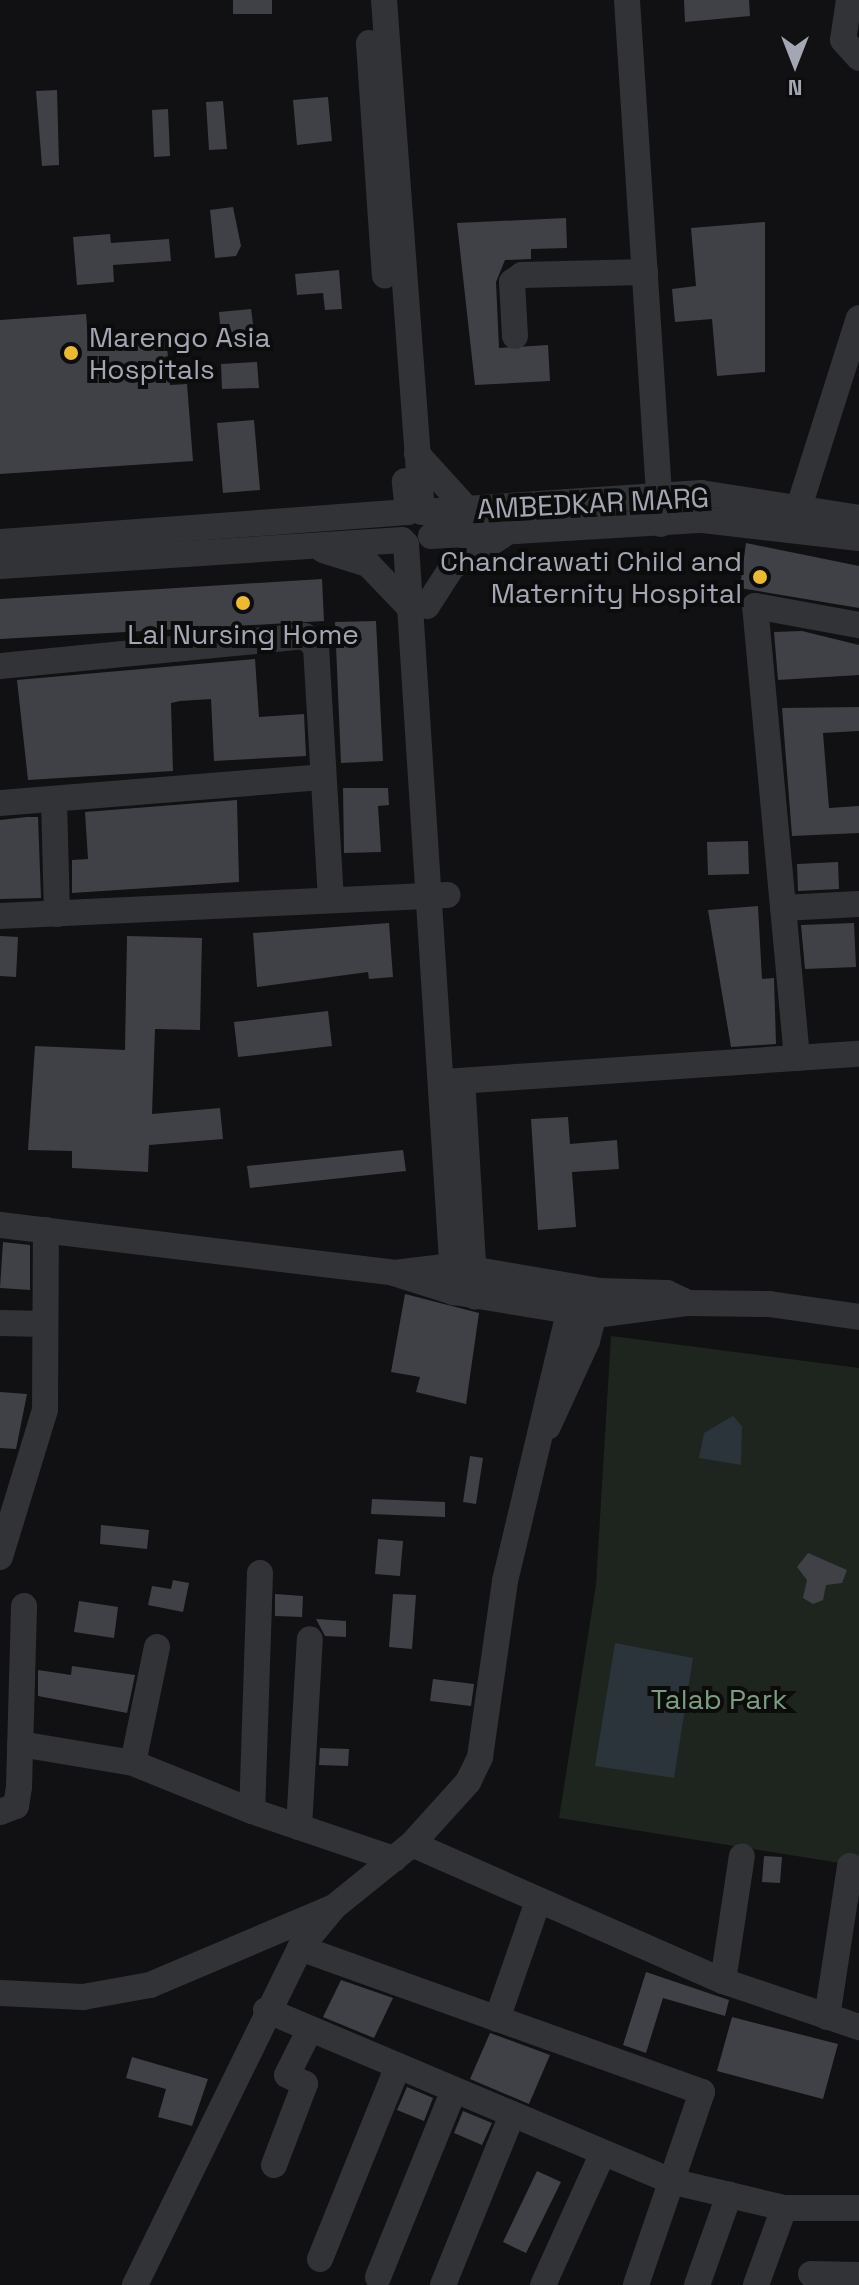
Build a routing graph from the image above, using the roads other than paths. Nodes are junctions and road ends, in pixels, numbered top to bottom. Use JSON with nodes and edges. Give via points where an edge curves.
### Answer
{"nodes":[{"id":1,"x":366,"y":0,"type":"edge"},
{"id":2,"x":384,"y":0,"type":"edge"},
{"id":3,"x":627,"y":0,"type":"edge"},
{"id":4,"x":849,"y":0,"type":"edge"},
{"id":5,"x":859,"y":58,"type":"edge"},
{"id":6,"x":645,"y":272,"type":"junction"},
{"id":7,"x":859,"y":318,"type":"edge"},
{"id":8,"x":515,"y":336,"type":"dead end"},
{"id":9,"x":410,"y":454,"type":"junction"},
{"id":10,"x":660,"y":498,"type":"junction"},
{"id":11,"x":799,"y":507,"type":"junction"},
{"id":12,"x":468,"y":510,"type":"junction"},
{"id":13,"x":374,"y":516,"type":"junction"},
{"id":14,"x":859,"y":518,"type":"edge"},
{"id":15,"x":661,"y":524,"type":"junction"},
{"id":16,"x":415,"y":532,"type":"junction"},
{"id":17,"x":510,"y":532,"type":"junction"},
{"id":18,"x":859,"y":538,"type":"edge"},
{"id":19,"x":0,"y":542,"type":"edge"},
{"id":20,"x":297,"y":545,"type":"junction"},
{"id":21,"x":0,"y":566,"type":"edge"},
{"id":22,"x":418,"y":607,"type":"junction"},
{"id":23,"x":859,"y":625,"type":"edge"},
{"id":24,"x":0,"y":666,"type":"edge"},
{"id":25,"x":322,"y":777,"type":"junction"},
{"id":26,"x":54,"y":800,"type":"junction"},
{"id":27,"x":0,"y":803,"type":"edge"},
{"id":28,"x":439,"y":896,"type":"junction"},
{"id":29,"x":331,"y":900,"type":"junction"},
{"id":30,"x":859,"y":904,"type":"edge"},
{"id":31,"x":783,"y":908,"type":"junction"},
{"id":32,"x":57,"y":914,"type":"junction"},
{"id":33,"x":0,"y":916,"type":"edge"},
{"id":34,"x":859,"y":1054,"type":"edge"},
{"id":35,"x":797,"y":1058,"type":"junction"},
{"id":36,"x":453,"y":1082,"type":"junction"},
{"id":37,"x":0,"y":1225,"type":"edge"},
{"id":38,"x":46,"y":1230,"type":"junction"},
{"id":39,"x":464,"y":1281,"type":"junction"},
{"id":40,"x":585,"y":1301,"type":"junction"},
{"id":41,"x":859,"y":1317,"type":"edge"},
{"id":42,"x":0,"y":1323,"type":"edge"},
{"id":43,"x":45,"y":1324,"type":"junction"},
{"id":44,"x":12,"y":1490,"type":"edge"},
{"id":45,"x":3,"y":1543,"type":"edge"},
{"id":46,"x":260,"y":1573,"type":"dead end"},
{"id":47,"x":24,"y":1606,"type":"dead end"},
{"id":48,"x":310,"y":1639,"type":"dead end"},
{"id":49,"x":157,"y":1647,"type":"dead end"},
{"id":50,"x":20,"y":1744,"type":"junction"},
{"id":51,"x":133,"y":1763,"type":"junction"},
{"id":52,"x":252,"y":1811,"type":"junction"},
{"id":53,"x":0,"y":1812,"type":"edge"},
{"id":54,"x":299,"y":1827,"type":"junction"},
{"id":55,"x":403,"y":1852,"type":"junction"},
{"id":56,"x":742,"y":1856,"type":"dead end"},
{"id":57,"x":850,"y":1866,"type":"dead end"},
{"id":58,"x":537,"y":1904,"type":"junction"},
{"id":59,"x":334,"y":1907,"type":"junction"},
{"id":60,"x":300,"y":1948,"type":"junction"},
{"id":61,"x":723,"y":1981,"type":"junction"},
{"id":62,"x":0,"y":1993,"type":"edge"},
{"id":63,"x":266,"y":2010,"type":"junction"},
{"id":64,"x":827,"y":2017,"type":"junction"},
{"id":65,"x":497,"y":2019,"type":"junction"},
{"id":66,"x":859,"y":2027,"type":"edge"},
{"id":67,"x":310,"y":2029,"type":"junction"},
{"id":68,"x":398,"y":2066,"type":"junction"},
{"id":69,"x":454,"y":2090,"type":"junction"},
{"id":70,"x":512,"y":2115,"type":"junction"},
{"id":71,"x":603,"y":2153,"type":"junction"},
{"id":72,"x":274,"y":2165,"type":"dead end"},
{"id":73,"x":670,"y":2181,"type":"junction"},
{"id":74,"x":729,"y":2195,"type":"junction"},
{"id":75,"x":784,"y":2208,"type":"junction"},
{"id":76,"x":859,"y":2208,"type":"edge"},
{"id":77,"x":320,"y":2259,"type":"dead end"},
{"id":78,"x":811,"y":2274,"type":"dead end"},
{"id":79,"x":859,"y":2275,"type":"edge"},
{"id":80,"x":378,"y":2277,"type":"dead end"},
{"id":81,"x":135,"y":2285,"type":"edge"},
{"id":82,"x":443,"y":2285,"type":"edge"},
{"id":83,"x":543,"y":2285,"type":"edge"},
{"id":84,"x":636,"y":2285,"type":"edge"},
{"id":85,"x":697,"y":2285,"type":"edge"},
{"id":86,"x":756,"y":2285,"type":"edge"}],
"edges":[{"from":1,"to":9,"type":"street"},
{"from":2,"to":9,"type":"street"},
{"from":3,"to":6,"type":"street"},
{"from":4,"to":5,"type":"street","via":[[843,40]]},
{"from":6,"to":8,"type":"street","via":[[522,275],[512,282]]},
{"from":6,"to":10,"type":"street"},
{"from":7,"to":11,"type":"street"},
{"from":9,"to":12,"type":"street"},
{"from":9,"to":13,"type":"street"},
{"from":9,"to":16,"type":"street"},
{"from":10,"to":11,"type":"street","name":"AMBEDKAR MARG","via":[[701,493]]},
{"from":10,"to":12,"type":"street","name":"AMBEDKAR MARG"},
{"from":10,"to":15,"type":"street"},
{"from":11,"to":14,"type":"street","name":"AMBEDKAR MARG"},
{"from":12,"to":16,"type":"street","name":"AMBEDKAR MARG"},
{"from":13,"to":16,"type":"street","name":"AMBEDKAR MARG"},
{"from":13,"to":19,"type":"street","name":"AMBEDKAR MARG"},
{"from":15,"to":17,"type":"street","name":"AMBEDKAR MARG"},
{"from":15,"to":18,"type":"street","name":"AMBEDKAR MARG","via":[[703,520]]},
{"from":16,"to":17,"type":"street","name":"AMBEDKAR MARG"},
{"from":16,"to":20,"type":"street","name":"AMBEDKAR MARG"},
{"from":16,"to":22,"type":"street"},
{"from":17,"to":22,"type":"street","via":[[452,567]]},
{"from":20,"to":21,"type":"street","name":"AMBEDKAR MARG"},
{"from":20,"to":22,"type":"street","via":[[368,564]]},
{"from":22,"to":28,"type":"street"},
{"from":23,"to":31,"type":"street","via":[[755,606]]},
{"from":24,"to":25,"type":"street","via":[[305,636],[316,647]]},
{"from":25,"to":26,"type":"street"},
{"from":25,"to":29,"type":"street"},
{"from":26,"to":27,"type":"street"},
{"from":26,"to":32,"type":"street"},
{"from":28,"to":29,"type":"street"},
{"from":28,"to":36,"type":"street"},
{"from":29,"to":32,"type":"street"},
{"from":30,"to":31,"type":"street"},
{"from":31,"to":35,"type":"street"},
{"from":32,"to":33,"type":"street"},
{"from":34,"to":35,"type":"street"},
{"from":35,"to":36,"type":"street"},
{"from":36,"to":39,"type":"street"},
{"from":37,"to":38,"type":"street"},
{"from":38,"to":39,"type":"street"},
{"from":38,"to":43,"type":"street"},
{"from":39,"to":40,"type":"street"},
{"from":40,"to":41,"type":"street","via":[[667,1293],[688,1303],[769,1304]]},
{"from":40,"to":55,"type":"street","via":[[505,1581],[480,1757],[468,1782]]},
{"from":42,"to":43,"type":"street"},
{"from":43,"to":44,"type":"street","via":[[45,1410]]},
{"from":44,"to":45,"type":"street"},
{"from":46,"to":52,"type":"street"},
{"from":47,"to":50,"type":"street"},
{"from":48,"to":54,"type":"street"},
{"from":49,"to":51,"type":"street"},
{"from":50,"to":51,"type":"street"},
{"from":50,"to":53,"type":"street","via":[[16,1806]]},
{"from":51,"to":52,"type":"street"},
{"from":52,"to":54,"type":"street"},
{"from":54,"to":55,"type":"street"},
{"from":55,"to":58,"type":"street"},
{"from":55,"to":59,"type":"street"},
{"from":56,"to":61,"type":"street"},
{"from":57,"to":64,"type":"street"},
{"from":58,"to":61,"type":"street"},
{"from":58,"to":65,"type":"street"},
{"from":59,"to":60,"type":"street"},
{"from":59,"to":62,"type":"street","via":[[150,1985],[83,1997]]},
{"from":60,"to":63,"type":"street"},
{"from":60,"to":65,"type":"street"},
{"from":61,"to":64,"type":"street"},
{"from":63,"to":67,"type":"street"},
{"from":63,"to":81,"type":"street"},
{"from":64,"to":66,"type":"street"},
{"from":65,"to":73,"type":"street","via":[[702,2092]]},
{"from":67,"to":68,"type":"street"},
{"from":67,"to":72,"type":"street","via":[[287,2075],[305,2084]]},
{"from":68,"to":69,"type":"street"},
{"from":68,"to":77,"type":"street"},
{"from":69,"to":70,"type":"street"},
{"from":69,"to":80,"type":"street"},
{"from":70,"to":71,"type":"street"},
{"from":70,"to":82,"type":"street"},
{"from":71,"to":73,"type":"street"},
{"from":71,"to":83,"type":"street"},
{"from":73,"to":74,"type":"street"},
{"from":73,"to":84,"type":"street"},
{"from":74,"to":75,"type":"street"},
{"from":74,"to":85,"type":"street"},
{"from":75,"to":76,"type":"street"},
{"from":75,"to":86,"type":"street"},
{"from":78,"to":79,"type":"street"}]}
